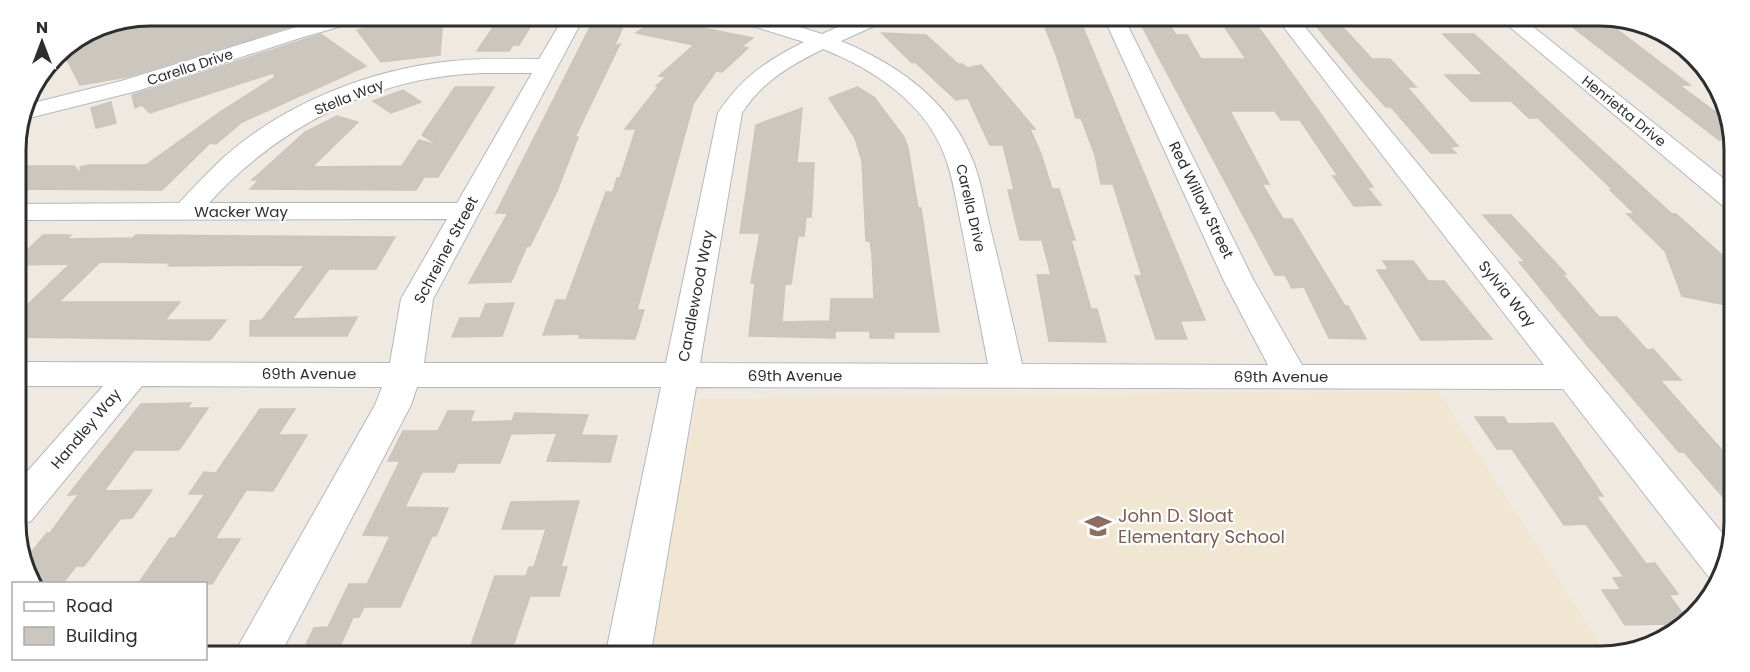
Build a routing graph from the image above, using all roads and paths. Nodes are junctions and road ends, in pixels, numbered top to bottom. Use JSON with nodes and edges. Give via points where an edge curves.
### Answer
{"nodes":[{"id":1,"x":318,"y":26,"type":"edge"},
{"id":2,"x":569,"y":26,"type":"edge"},
{"id":3,"x":773,"y":26,"type":"edge"},
{"id":4,"x":857,"y":26,"type":"edge"},
{"id":5,"x":1117,"y":26,"type":"edge"},
{"id":6,"x":1293,"y":26,"type":"edge"},
{"id":7,"x":1519,"y":26,"type":"edge"},
{"id":8,"x":824,"y":42,"type":"junction"},
{"id":9,"x":547,"y":66,"type":"junction"},
{"id":10,"x":32,"y":111,"type":"edge"},
{"id":11,"x":1724,"y":193,"type":"edge"},
{"id":12,"x":466,"y":211,"type":"junction"},
{"id":13,"x":26,"y":212,"type":"edge"},
{"id":14,"x":186,"y":212,"type":"junction"},
{"id":15,"x":26,"y":374,"type":"edge"},
{"id":16,"x":405,"y":374,"type":"junction"},
{"id":17,"x":132,"y":375,"type":"junction"},
{"id":18,"x":681,"y":376,"type":"junction"},
{"id":19,"x":1008,"y":376,"type":"junction"},
{"id":20,"x":1292,"y":377,"type":"junction"},
{"id":21,"x":1574,"y":377,"type":"junction"},
{"id":22,"x":26,"y":499,"type":"edge"},
{"id":23,"x":1719,"y":559,"type":"edge"},
{"id":24,"x":261,"y":646,"type":"edge"},
{"id":25,"x":630,"y":646,"type":"edge"}],
"edges":[{"from":1,"to":10,"type":"street","name":"Carella Drive","via":[[129,86]]},
{"from":2,"to":9,"type":"street","name":"Schreiner Street"},
{"from":3,"to":8,"type":"street","name":"Carella Drive"},
{"from":4,"to":8,"type":"street","name":"Candlewood Way"},
{"from":5,"to":20,"type":"street","name":"Red Willow Street","via":[[1239,280]]},
{"from":6,"to":21,"type":"street","name":"Sylvia Way"},
{"from":7,"to":11,"type":"street","name":"Henrietta Drive"},
{"from":8,"to":18,"type":"street","name":"Candlewood Way","via":[[765,72],[741,93],[730,113]]},
{"from":8,"to":19,"type":"street","name":"Carella Drive","via":[[896,80],[928,108],[952,142],[962,164]]},
{"from":9,"to":12,"type":"street","name":"Schreiner Street"},
{"from":9,"to":14,"type":"street","name":"Stella Way","via":[[441,69],[390,80],[338,99],[260,142]]},
{"from":12,"to":14,"type":"street","name":"Wacker Way"},
{"from":12,"to":16,"type":"street","name":"Schreiner Street","via":[[417,299]]},
{"from":13,"to":14,"type":"street","name":"Wacker Way"},
{"from":15,"to":17,"type":"street","name":"69th Avenue"},
{"from":16,"to":17,"type":"street","name":"69th Avenue"},
{"from":16,"to":18,"type":"street","name":"69th Avenue"},
{"from":16,"to":24,"type":"street","name":"Schreiner Street","via":[[393,405]]},
{"from":17,"to":22,"type":"street","name":"Handley Way"},
{"from":18,"to":19,"type":"street","name":"69th Avenue"},
{"from":18,"to":25,"type":"street","name":"Candlewood Way"},
{"from":19,"to":20,"type":"street","name":"69th Avenue"},
{"from":20,"to":21,"type":"street","name":"69th Avenue"},
{"from":21,"to":23,"type":"street","name":"Sylvia Way"}]}
